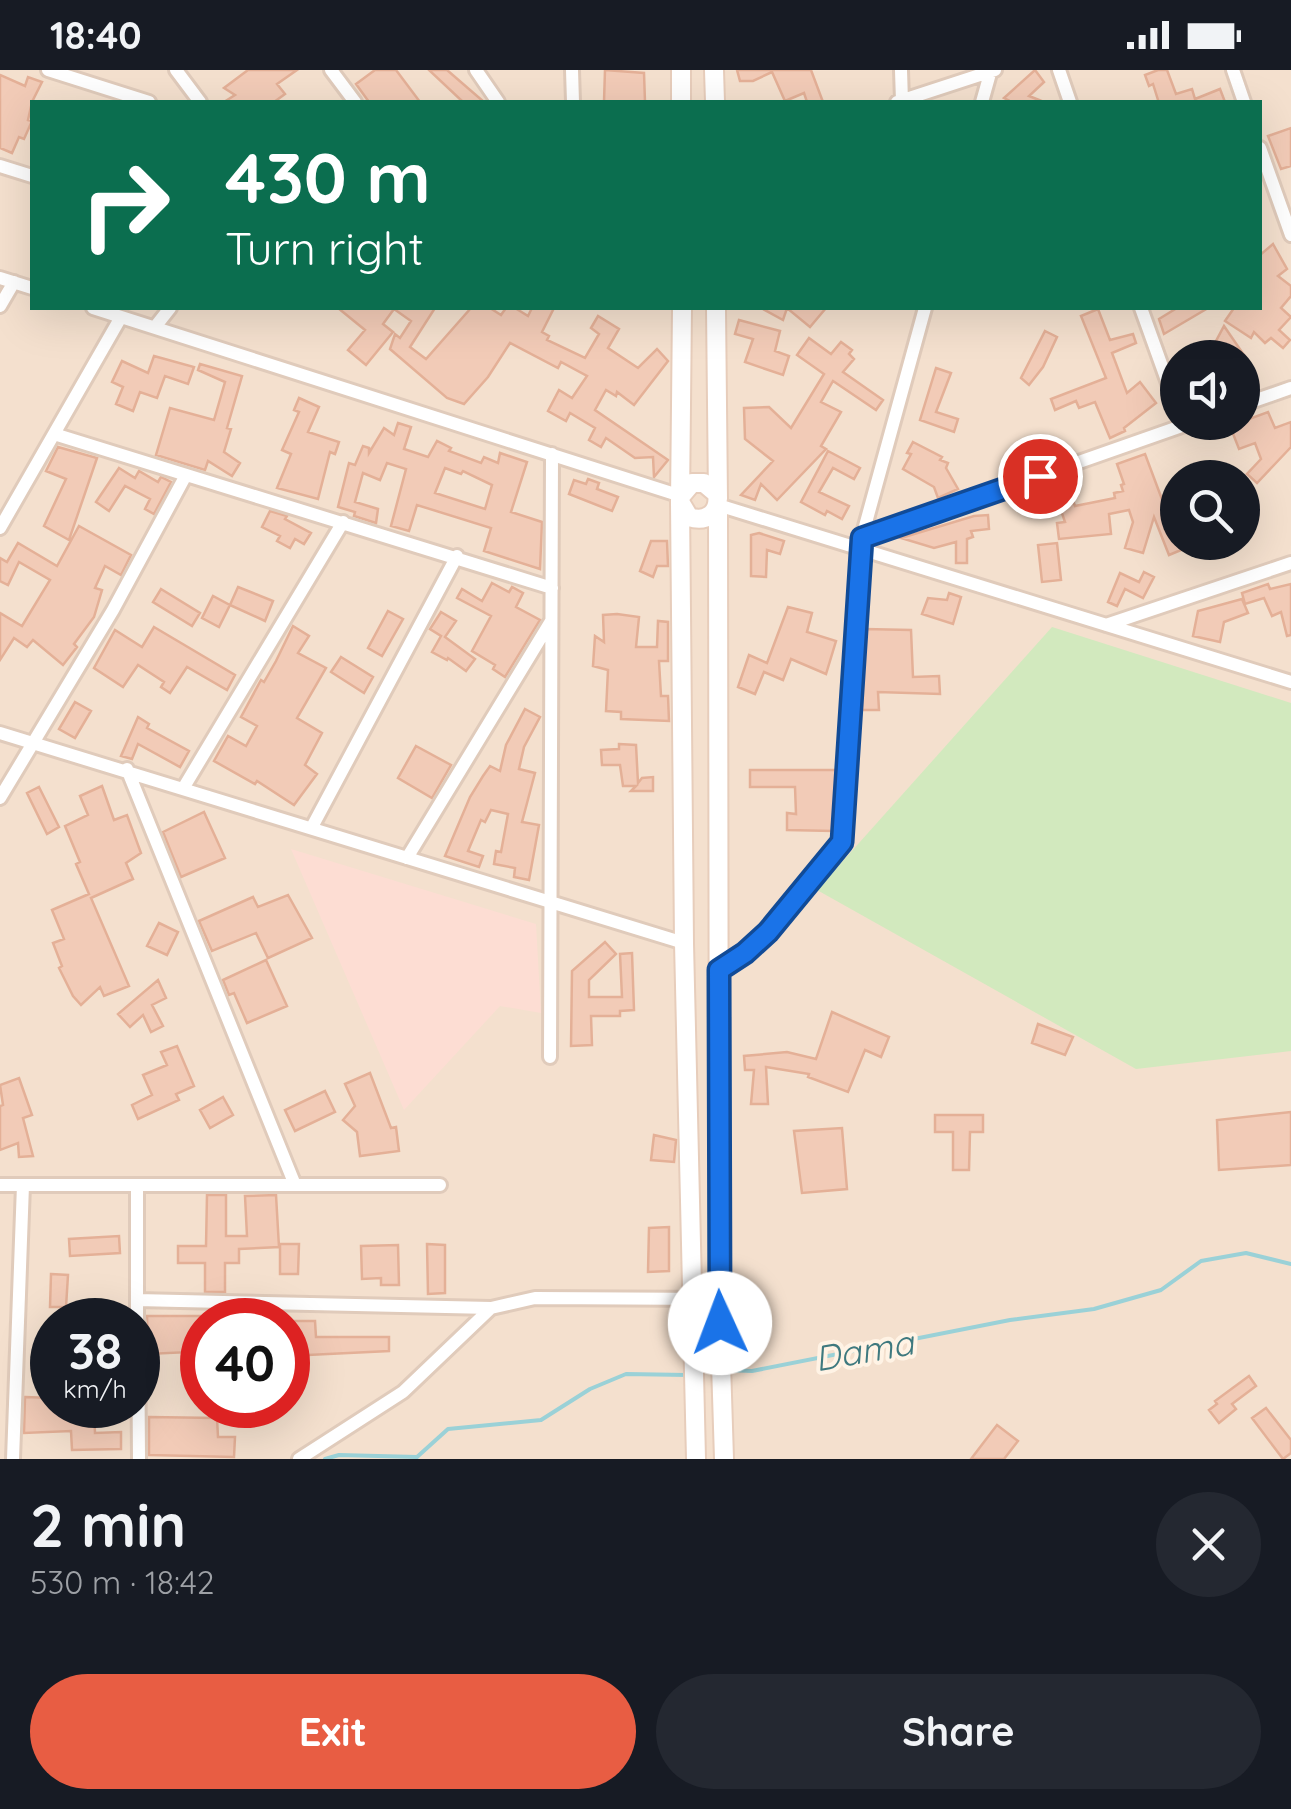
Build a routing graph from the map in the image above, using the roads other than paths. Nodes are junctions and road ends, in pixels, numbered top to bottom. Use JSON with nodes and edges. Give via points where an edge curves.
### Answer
{"nodes":[{"id":1,"x":48,"y":70,"type":"edge"},
{"id":2,"x":176,"y":70,"type":"edge"},
{"id":3,"x":332,"y":70,"type":"edge"},
{"id":4,"x":476,"y":70,"type":"edge"},
{"id":5,"x":572,"y":70,"type":"edge"},
{"id":6,"x":681,"y":70,"type":"edge"},
{"id":7,"x":714,"y":70,"type":"edge"},
{"id":8,"x":901,"y":70,"type":"edge"},
{"id":9,"x":992,"y":70,"type":"edge"},
{"id":10,"x":1059,"y":70,"type":"edge"},
{"id":11,"x":1232,"y":70,"type":"edge"},
{"id":12,"x":143,"y":100,"type":"edge"},
{"id":13,"x":198,"y":100,"type":"edge"},
{"id":14,"x":354,"y":100,"type":"edge"},
{"id":15,"x":497,"y":100,"type":"edge"},
{"id":16,"x":573,"y":100,"type":"edge"},
{"id":17,"x":681,"y":100,"type":"edge"},
{"id":18,"x":714,"y":100,"type":"edge"},
{"id":19,"x":899,"y":100,"type":"edge"},
{"id":20,"x":905,"y":100,"type":"edge"},
{"id":21,"x":983,"y":100,"type":"edge"},
{"id":22,"x":1069,"y":100,"type":"edge"},
{"id":23,"x":1243,"y":100,"type":"edge"},
{"id":24,"x":1262,"y":154,"type":"edge"},
{"id":25,"x":0,"y":166,"type":"edge"},
{"id":26,"x":30,"y":175,"type":"edge"},
{"id":27,"x":1291,"y":235,"type":"edge"},
{"id":28,"x":0,"y":278,"type":"edge"},
{"id":29,"x":14,"y":282,"type":"junction"},
{"id":30,"x":30,"y":287,"type":"edge"},
{"id":31,"x":0,"y":306,"type":"edge"},
{"id":32,"x":99,"y":310,"type":"edge"},
{"id":33,"x":168,"y":310,"type":"edge"},
{"id":34,"x":682,"y":310,"type":"edge"},
{"id":35,"x":716,"y":310,"type":"edge"},
{"id":36,"x":924,"y":310,"type":"edge"},
{"id":37,"x":1142,"y":310,"type":"edge"},
{"id":38,"x":121,"y":317,"type":"junction"},
{"id":39,"x":155,"y":327,"type":"junction"},
{"id":40,"x":1160,"y":361,"type":"edge"},
{"id":41,"x":1291,"y":388,"type":"edge"},
{"id":42,"x":1260,"y":399,"type":"edge"},
{"id":43,"x":1160,"y":433,"type":"edge"},
{"id":44,"x":54,"y":434,"type":"junction"},
{"id":45,"x":552,"y":454,"type":"junction"},
{"id":46,"x":186,"y":475,"type":"junction"},
{"id":47,"x":681,"y":499,"type":"junction"},
{"id":48,"x":718,"y":502,"type":"junction"},
{"id":49,"x":343,"y":522,"type":"junction"},
{"id":50,"x":0,"y":528,"type":"edge"},
{"id":51,"x":860,"y":543,"type":"junction"},
{"id":52,"x":457,"y":556,"type":"junction"},
{"id":53,"x":1291,"y":563,"type":"edge"},
{"id":54,"x":552,"y":588,"type":"junction"},
{"id":55,"x":552,"y":621,"type":"junction"},
{"id":56,"x":1106,"y":625,"type":"junction"},
{"id":57,"x":1291,"y":682,"type":"edge"},
{"id":58,"x":0,"y":733,"type":"edge"},
{"id":59,"x":33,"y":742,"type":"junction"},
{"id":60,"x":127,"y":770,"type":"junction"},
{"id":61,"x":184,"y":787,"type":"junction"},
{"id":62,"x":0,"y":798,"type":"edge"},
{"id":63,"x":312,"y":827,"type":"junction"},
{"id":64,"x":407,"y":858,"type":"junction"},
{"id":65,"x":550,"y":901,"type":"junction"},
{"id":66,"x":684,"y":942,"type":"junction"},
{"id":67,"x":719,"y":970,"type":"junction"},
{"id":68,"x":550,"y":1057,"type":"dead end"},
{"id":69,"x":0,"y":1185,"type":"edge"},
{"id":70,"x":23,"y":1185,"type":"junction"},
{"id":71,"x":137,"y":1185,"type":"junction"},
{"id":72,"x":295,"y":1185,"type":"junction"},
{"id":73,"x":440,"y":1186,"type":"dead end"},
{"id":74,"x":137,"y":1298,"type":"edge"},
{"id":75,"x":718,"y":1299,"type":"junction"},
{"id":76,"x":692,"y":1300,"type":"junction"},
{"id":77,"x":160,"y":1301,"type":"edge"},
{"id":78,"x":491,"y":1308,"type":"junction"},
{"id":79,"x":139,"y":1428,"type":"edge"},
{"id":80,"x":13,"y":1459,"type":"edge"},
{"id":81,"x":139,"y":1459,"type":"edge"},
{"id":82,"x":299,"y":1459,"type":"edge"},
{"id":83,"x":696,"y":1459,"type":"edge"},
{"id":84,"x":724,"y":1459,"type":"edge"}],
"edges":[{"from":1,"to":12,"type":"street"},
{"from":2,"to":13,"type":"street"},
{"from":3,"to":14,"type":"street"},
{"from":4,"to":15,"type":"street"},
{"from":5,"to":16,"type":"street"},
{"from":6,"to":17,"type":"street"},
{"from":7,"to":18,"type":"street"},
{"from":8,"to":19,"type":"street"},
{"from":9,"to":20,"type":"street"},
{"from":9,"to":21,"type":"street"},
{"from":10,"to":22,"type":"street"},
{"from":11,"to":23,"type":"street"},
{"from":24,"to":27,"type":"street"},
{"from":25,"to":26,"type":"street"},
{"from":28,"to":29,"type":"street"},
{"from":29,"to":30,"type":"street"},
{"from":29,"to":31,"type":"street"},
{"from":32,"to":38,"type":"street"},
{"from":33,"to":39,"type":"street"},
{"from":34,"to":47,"type":"street"},
{"from":35,"to":48,"type":"street"},
{"from":36,"to":51,"type":"street"},
{"from":37,"to":40,"type":"street"},
{"from":38,"to":39,"type":"street"},
{"from":38,"to":44,"type":"street"},
{"from":39,"to":45,"type":"street"},
{"from":41,"to":42,"type":"street"},
{"from":43,"to":51,"type":"street"},
{"from":44,"to":46,"type":"street"},
{"from":44,"to":50,"type":"street"},
{"from":45,"to":47,"type":"street"},
{"from":45,"to":54,"type":"street"},
{"from":46,"to":49,"type":"street"},
{"from":46,"to":59,"type":"street"},
{"from":47,"to":48,"type":"street","via":[[692,483],[704,482]]},
{"from":47,"to":48,"type":"street","via":[[694,519],[706,518]]},
{"from":47,"to":66,"type":"street"},
{"from":48,"to":51,"type":"street"},
{"from":48,"to":67,"type":"street"},
{"from":49,"to":52,"type":"street"},
{"from":49,"to":61,"type":"street"},
{"from":51,"to":56,"type":"street"},
{"from":51,"to":67,"type":"street","via":[[842,842],[768,932]]},
{"from":52,"to":54,"type":"street"},
{"from":52,"to":63,"type":"street"},
{"from":53,"to":56,"type":"street"},
{"from":54,"to":55,"type":"street"},
{"from":55,"to":64,"type":"street"},
{"from":55,"to":65,"type":"street"},
{"from":56,"to":57,"type":"street"},
{"from":58,"to":59,"type":"street"},
{"from":59,"to":60,"type":"street"},
{"from":59,"to":62,"type":"street"},
{"from":60,"to":61,"type":"street"},
{"from":60,"to":72,"type":"street"},
{"from":61,"to":63,"type":"street"},
{"from":63,"to":64,"type":"street"},
{"from":64,"to":65,"type":"street"},
{"from":65,"to":66,"type":"street"},
{"from":65,"to":68,"type":"street"},
{"from":66,"to":76,"type":"street"},
{"from":67,"to":75,"type":"street"},
{"from":69,"to":70,"type":"street"},
{"from":70,"to":71,"type":"street"},
{"from":70,"to":80,"type":"street"},
{"from":71,"to":72,"type":"street"},
{"from":71,"to":74,"type":"street"},
{"from":72,"to":73,"type":"street"},
{"from":75,"to":76,"type":"street"},
{"from":75,"to":84,"type":"street"},
{"from":76,"to":78,"type":"street","via":[[535,1298]]},
{"from":76,"to":83,"type":"street"},
{"from":77,"to":78,"type":"street"},
{"from":78,"to":82,"type":"street","via":[[403,1392]]},
{"from":79,"to":81,"type":"street"}]}
